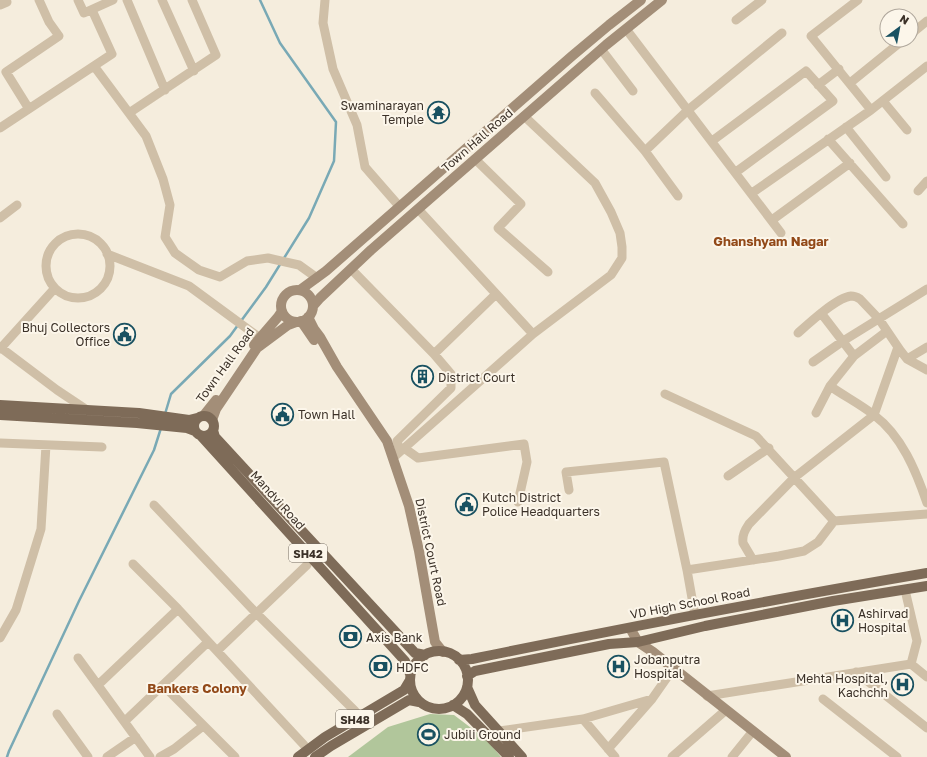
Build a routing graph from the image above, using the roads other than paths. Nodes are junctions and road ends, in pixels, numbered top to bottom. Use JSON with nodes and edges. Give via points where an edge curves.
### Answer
{"nodes":[{"id":1,"x":6,"y":0,"type":"edge"},
{"id":2,"x":39,"y":0,"type":"edge"},
{"id":3,"x":78,"y":0,"type":"edge"},
{"id":4,"x":113,"y":0,"type":"edge"},
{"id":5,"x":127,"y":0,"type":"edge"},
{"id":6,"x":162,"y":0,"type":"edge"},
{"id":7,"x":192,"y":0,"type":"edge"},
{"id":8,"x":325,"y":0,"type":"edge"},
{"id":9,"x":642,"y":0,"type":"edge"},
{"id":10,"x":662,"y":0,"type":"edge"},
{"id":11,"x":762,"y":0,"type":"edge"},
{"id":12,"x":858,"y":0,"type":"edge"},
{"id":13,"x":0,"y":5,"type":"edge"},
{"id":14,"x":92,"y":10,"type":"junction"},
{"id":15,"x":736,"y":20,"type":"dead end"},
{"id":16,"x":927,"y":21,"type":"edge"},
{"id":17,"x":919,"y":28,"type":"edge"},
{"id":18,"x":626,"y":29,"type":"junction"},
{"id":19,"x":782,"y":33,"type":"dead end"},
{"id":20,"x":893,"y":48,"type":"edge"},
{"id":21,"x":601,"y":49,"type":"junction"},
{"id":22,"x":94,"y":66,"type":"junction"},
{"id":23,"x":927,"y":66,"type":"edge"},
{"id":24,"x":839,"y":69,"type":"junction"},
{"id":25,"x":194,"y":71,"type":"junction"},
{"id":26,"x":850,"y":83,"type":"junction"},
{"id":27,"x":818,"y":85,"type":"junction"},
{"id":28,"x":165,"y":90,"type":"junction"},
{"id":29,"x":633,"y":91,"type":"dead end"},
{"id":30,"x":595,"y":93,"type":"dead end"},
{"id":31,"x":883,"y":101,"type":"junction"},
{"id":32,"x":29,"y":109,"type":"junction"},
{"id":33,"x":688,"y":110,"type":"junction"},
{"id":34,"x":871,"y":110,"type":"junction"},
{"id":35,"x":129,"y":113,"type":"junction"},
{"id":36,"x":524,"y":116,"type":"junction"},
{"id":37,"x":846,"y":127,"type":"junction"},
{"id":38,"x":0,"y":128,"type":"edge"},
{"id":39,"x":907,"y":130,"type":"dead end"},
{"id":40,"x":828,"y":139,"type":"junction"},
{"id":41,"x":712,"y":141,"type":"junction"},
{"id":42,"x":645,"y":151,"type":"junction"},
{"id":43,"x":475,"y":159,"type":"junction"},
{"id":44,"x":850,"y":163,"type":"junction"},
{"id":45,"x":736,"y":172,"type":"junction"},
{"id":46,"x":886,"y":177,"type":"dead end"},
{"id":47,"x":927,"y":181,"type":"edge"},
{"id":48,"x":918,"y":191,"type":"dead end"},
{"id":49,"x":752,"y":193,"type":"junction"},
{"id":50,"x":678,"y":196,"type":"dead end"},
{"id":51,"x":17,"y":205,"type":"dead end"},
{"id":52,"x":399,"y":206,"type":"junction"},
{"id":53,"x":418,"y":209,"type":"junction"},
{"id":54,"x":0,"y":218,"type":"edge"},
{"id":55,"x":772,"y":220,"type":"junction"},
{"id":56,"x":903,"y":224,"type":"dead end"},
{"id":57,"x":781,"y":233,"type":"dead end"},
{"id":58,"x":107,"y":254,"type":"junction"},
{"id":59,"x":351,"y":269,"type":"junction"},
{"id":60,"x":548,"y":272,"type":"dead end"},
{"id":61,"x":317,"y":278,"type":"junction"},
{"id":62,"x":55,"y":288,"type":"junction"},
{"id":63,"x":927,"y":289,"type":"edge"},
{"id":64,"x":300,"y":290,"type":"junction"},
{"id":65,"x":496,"y":294,"type":"junction"},
{"id":66,"x":313,"y":306,"type":"junction"},
{"id":67,"x":282,"y":311,"type":"junction"},
{"id":68,"x":821,"y":313,"type":"junction"},
{"id":69,"x":879,"y":319,"type":"junction"},
{"id":70,"x":302,"y":320,"type":"junction"},
{"id":71,"x":887,"y":331,"type":"junction"},
{"id":72,"x":798,"y":333,"type":"dead end"},
{"id":73,"x":533,"y":334,"type":"junction"},
{"id":74,"x":260,"y":338,"type":"junction"},
{"id":75,"x":843,"y":341,"type":"junction"},
{"id":76,"x":898,"y":347,"type":"junction"},
{"id":77,"x":927,"y":347,"type":"edge"},
{"id":78,"x":0,"y":348,"type":"edge"},
{"id":79,"x":434,"y":354,"type":"junction"},
{"id":80,"x":854,"y":356,"type":"junction"},
{"id":81,"x":907,"y":359,"type":"junction"},
{"id":82,"x":813,"y":362,"type":"dead end"},
{"id":83,"x":927,"y":370,"type":"edge"},
{"id":84,"x":830,"y":386,"type":"junction"},
{"id":85,"x":665,"y":394,"type":"dead end"},
{"id":86,"x":0,"y":405,"type":"edge"},
{"id":87,"x":87,"y":410,"type":"junction"},
{"id":88,"x":816,"y":413,"type":"dead end"},
{"id":89,"x":0,"y":415,"type":"edge"},
{"id":90,"x":874,"y":415,"type":"junction"},
{"id":91,"x":138,"y":418,"type":"junction"},
{"id":92,"x":200,"y":425,"type":"junction"},
{"id":93,"x":0,"y":443,"type":"edge"},
{"id":94,"x":46,"y":445,"type":"junction"},
{"id":95,"x":102,"y":447,"type":"dead end"},
{"id":96,"x":769,"y":448,"type":"junction"},
{"id":97,"x":399,"y":452,"type":"junction"},
{"id":98,"x":397,"y":469,"type":"junction"},
{"id":99,"x":728,"y":476,"type":"dead end"},
{"id":100,"x":795,"y":477,"type":"junction"},
{"id":101,"x":569,"y":490,"type":"dead end"},
{"id":102,"x":925,"y":492,"type":"edge"},
{"id":103,"x":518,"y":502,"type":"dead end"},
{"id":104,"x":927,"y":503,"type":"edge"},
{"id":105,"x":154,"y":505,"type":"dead end"},
{"id":106,"x":927,"y":514,"type":"edge"},
{"id":107,"x":834,"y":521,"type":"junction"},
{"id":108,"x":753,"y":560,"type":"junction"},
{"id":109,"x":133,"y":564,"type":"dead end"},
{"id":110,"x":307,"y":565,"type":"dead end"},
{"id":111,"x":687,"y":570,"type":"junction"},
{"id":112,"x":927,"y":574,"type":"edge"},
{"id":113,"x":927,"y":586,"type":"edge"},
{"id":114,"x":905,"y":590,"type":"junction"},
{"id":115,"x":178,"y":609,"type":"junction"},
{"id":116,"x":256,"y":613,"type":"junction"},
{"id":117,"x":695,"y":615,"type":"junction"},
{"id":118,"x":644,"y":625,"type":"junction"},
{"id":119,"x":630,"y":628,"type":"junction"},
{"id":120,"x":0,"y":638,"type":"edge"},
{"id":121,"x":650,"y":639,"type":"junction"},
{"id":122,"x":208,"y":642,"type":"junction"},
{"id":123,"x":436,"y":642,"type":"junction"},
{"id":124,"x":638,"y":642,"type":"junction"},
{"id":125,"x":217,"y":651,"type":"junction"},
{"id":126,"x":442,"y":652,"type":"junction"},
{"id":127,"x":653,"y":652,"type":"junction"},
{"id":128,"x":427,"y":654,"type":"junction"},
{"id":129,"x":78,"y":658,"type":"dead end"},
{"id":130,"x":459,"y":660,"type":"junction"},
{"id":131,"x":911,"y":664,"type":"junction"},
{"id":132,"x":673,"y":669,"type":"junction"},
{"id":133,"x":856,"y":672,"type":"junction"},
{"id":134,"x":467,"y":676,"type":"junction"},
{"id":135,"x":410,"y":677,"type":"junction"},
{"id":136,"x":927,"y":677,"type":"edge"},
{"id":137,"x":98,"y":685,"type":"junction"},
{"id":138,"x":164,"y":685,"type":"junction"},
{"id":139,"x":467,"y":687,"type":"junction"},
{"id":140,"x":707,"y":696,"type":"junction"},
{"id":141,"x":652,"y":699,"type":"junction"},
{"id":142,"x":823,"y":699,"type":"dead end"},
{"id":143,"x":419,"y":702,"type":"junction"},
{"id":144,"x":453,"y":705,"type":"junction"},
{"id":145,"x":726,"y":710,"type":"junction"},
{"id":146,"x":57,"y":714,"type":"dead end"},
{"id":147,"x":360,"y":716,"type":"junction"},
{"id":148,"x":583,"y":718,"type":"junction"},
{"id":149,"x":125,"y":721,"type":"junction"},
{"id":150,"x":366,"y":725,"type":"junction"},
{"id":151,"x":203,"y":726,"type":"junction"},
{"id":152,"x":927,"y":728,"type":"edge"},
{"id":153,"x":499,"y":731,"type":"junction"},
{"id":154,"x":753,"y":731,"type":"junction"},
{"id":155,"x":136,"y":737,"type":"junction"},
{"id":156,"x":304,"y":745,"type":"dead end"},
{"id":157,"x":608,"y":749,"type":"junction"},
{"id":158,"x":88,"y":757,"type":"edge"},
{"id":159,"x":107,"y":757,"type":"edge"},
{"id":160,"x":150,"y":757,"type":"edge"},
{"id":161,"x":160,"y":757,"type":"edge"},
{"id":162,"x":235,"y":757,"type":"edge"},
{"id":163,"x":298,"y":757,"type":"edge"},
{"id":164,"x":315,"y":757,"type":"edge"},
{"id":165,"x":509,"y":757,"type":"edge"},
{"id":166,"x":522,"y":757,"type":"edge"},
{"id":167,"x":615,"y":757,"type":"edge"},
{"id":168,"x":672,"y":757,"type":"edge"},
{"id":169,"x":732,"y":757,"type":"edge"},
{"id":170,"x":786,"y":757,"type":"edge"},
{"id":171,"x":897,"y":757,"type":"edge"}],
"edges":[{"from":1,"to":13,"type":"street","via":[[7,2]]},
{"from":2,"to":32,"type":"street","via":[[59,36],[6,72]]},
{"from":3,"to":14,"type":"street","via":[[84,13]]},
{"from":4,"to":14,"type":"street"},
{"from":5,"to":28,"type":"street"},
{"from":6,"to":25,"type":"street"},
{"from":7,"to":25,"type":"street","via":[[216,55]]},
{"from":8,"to":52,"type":"street","via":[[322,24],[333,69],[357,125],[365,167]]},
{"from":9,"to":52,"type":"street","via":[[546,77]]},
{"from":10,"to":18,"type":"street","name":"Town Hall Road"},
{"from":11,"to":15,"type":"street"},
{"from":12,"to":24,"type":"street","via":[[811,36]]},
{"from":14,"to":22,"type":"street","via":[[112,54]]},
{"from":16,"to":17,"type":"street"},
{"from":18,"to":21,"type":"street","name":"Town Hall Road"},
{"from":18,"to":33,"type":"street"},
{"from":19,"to":33,"type":"street"},
{"from":20,"to":26,"type":"street"},
{"from":21,"to":29,"type":"street"},
{"from":21,"to":36,"type":"street","name":"Town Hall Road"},
{"from":22,"to":32,"type":"street"},
{"from":22,"to":35,"type":"street"},
{"from":23,"to":31,"type":"street"},
{"from":24,"to":26,"type":"street"},
{"from":24,"to":27,"type":"street"},
{"from":25,"to":28,"type":"street"},
{"from":26,"to":34,"type":"street"},
{"from":27,"to":41,"type":"street","via":[[806,72]]},
{"from":27,"to":45,"type":"street","via":[[833,101]]},
{"from":28,"to":35,"type":"street"},
{"from":30,"to":42,"type":"street"},
{"from":31,"to":34,"type":"street"},
{"from":31,"to":39,"type":"street"},
{"from":32,"to":38,"type":"street"},
{"from":33,"to":41,"type":"street"},
{"from":33,"to":42,"type":"street"},
{"from":34,"to":37,"type":"street"},
{"from":35,"to":61,"type":"street","via":[[146,136],[163,179],[170,205],[165,237],[175,253],[199,270],[220,277],[247,261],[268,258],[299,266]]},
{"from":36,"to":43,"type":"street","name":"Town Hall Road"},
{"from":36,"to":73,"type":"street","via":[[595,183],[620,233],[622,247],[622,258],[611,275]]},
{"from":37,"to":40,"type":"street"},
{"from":37,"to":46,"type":"street"},
{"from":40,"to":44,"type":"street"},
{"from":40,"to":49,"type":"street"},
{"from":41,"to":45,"type":"street"},
{"from":42,"to":50,"type":"street"},
{"from":43,"to":53,"type":"street","name":"Town Hall Road"},
{"from":43,"to":60,"type":"street","via":[[521,204],[498,228]]},
{"from":44,"to":55,"type":"street"},
{"from":44,"to":56,"type":"street"},
{"from":45,"to":49,"type":"street"},
{"from":47,"to":48,"type":"street"},
{"from":49,"to":55,"type":"street"},
{"from":51,"to":54,"type":"street"},
{"from":52,"to":61,"type":"street"},
{"from":53,"to":59,"type":"street","name":"Town Hall Road"},
{"from":53,"to":65,"type":"street"},
{"from":55,"to":57,"type":"street"},
{"from":58,"to":62,"type":"street","via":[[110,267],[107,279],[94,294],[73,298]]},
{"from":58,"to":62,"type":"street","via":[[100,243],[83,235],[70,236],[59,241],[50,250],[46,262],[47,276]]},
{"from":58,"to":74,"type":"street","via":[[189,286]]},
{"from":59,"to":66,"type":"street","name":"Town Hall Road"},
{"from":59,"to":79,"type":"street"},
{"from":61,"to":64,"type":"street"},
{"from":62,"to":78,"type":"street"},
{"from":63,"to":69,"type":"street"},
{"from":64,"to":66,"type":"street","via":[[311,297]]},
{"from":64,"to":67,"type":"street","via":[[290,291],[284,297]]},
{"from":65,"to":73,"type":"street"},
{"from":65,"to":79,"type":"street"},
{"from":66,"to":70,"type":"street","via":[[313,310]]},
{"from":67,"to":70,"type":"street","via":[[287,318]]},
{"from":67,"to":74,"type":"street","name":"Town Hall Road"},
{"from":68,"to":69,"type":"street","via":[[853,296],[860,299]]},
{"from":68,"to":72,"type":"street"},
{"from":68,"to":75,"type":"street"},
{"from":69,"to":71,"type":"street"},
{"from":69,"to":75,"type":"street"},
{"from":70,"to":92,"type":"street","name":"Town Hall Road","via":[[288,325],[257,348],[216,409]]},
{"from":70,"to":97,"type":"street","name":"District Court Road","via":[[320,337],[387,441]]},
{"from":70,"to":98,"type":"street","name":"District Court Road","via":[[331,370]]},
{"from":71,"to":76,"type":"street"},
{"from":71,"to":80,"type":"street"},
{"from":73,"to":97,"type":"street"},
{"from":74,"to":92,"type":"street","name":"Town Hall Road"},
{"from":75,"to":80,"type":"street"},
{"from":75,"to":82,"type":"street"},
{"from":76,"to":81,"type":"street"},
{"from":76,"to":90,"type":"street"},
{"from":77,"to":81,"type":"street"},
{"from":78,"to":87,"type":"street"},
{"from":79,"to":97,"type":"street","via":[[451,374],[451,388],[397,440]]},
{"from":80,"to":84,"type":"street"},
{"from":81,"to":83,"type":"street"},
{"from":84,"to":88,"type":"street"},
{"from":84,"to":90,"type":"street"},
{"from":85,"to":96,"type":"street","via":[[756,436]]},
{"from":86,"to":87,"type":"main road"},
{"from":87,"to":91,"type":"main road"},
{"from":89,"to":91,"type":"main road"},
{"from":90,"to":100,"type":"street"},
{"from":90,"to":102,"type":"street","via":[[890,430],[904,449]]},
{"from":91,"to":92,"type":"main road"},
{"from":92,"to":128,"type":"main road","name":"Mandvi Road","number":"SH42","via":[[215,437],[415,653]]},
{"from":92,"to":135,"type":"main road","name":"Mandvi Road","number":"SH42","via":[[207,441],[405,661]]},
{"from":93,"to":94,"type":"street"},
{"from":94,"to":95,"type":"street"},
{"from":94,"to":120,"type":"street","via":[[41,529],[16,610]]},
{"from":96,"to":99,"type":"street"},
{"from":96,"to":100,"type":"street"},
{"from":97,"to":98,"type":"street","name":"District Court Road"},
{"from":97,"to":103,"type":"street","via":[[418,458],[524,444],[527,462]]},
{"from":98,"to":123,"type":"street","name":"District Court Road","via":[[409,506]]},
{"from":100,"to":107,"type":"street"},
{"from":100,"to":108,"type":"street","via":[[745,530],[743,543]]},
{"from":101,"to":111,"type":"street","via":[[566,472],[664,462]]},
{"from":102,"to":104,"type":"street"},
{"from":105,"to":116,"type":"street"},
{"from":106,"to":107,"type":"street"},
{"from":107,"to":108,"type":"street","via":[[818,542],[804,551]]},
{"from":108,"to":111,"type":"street"},
{"from":109,"to":115,"type":"street"},
{"from":110,"to":116,"type":"street"},
{"from":111,"to":117,"type":"street"},
{"from":112,"to":117,"type":"main road","name":"VD High School Road"},
{"from":113,"to":114,"type":"main road"},
{"from":114,"to":121,"type":"main road","via":[[712,624]]},
{"from":114,"to":131,"type":"street","via":[[917,641]]},
{"from":115,"to":122,"type":"street"},
{"from":115,"to":137,"type":"street"},
{"from":116,"to":125,"type":"street"},
{"from":116,"to":147,"type":"street"},
{"from":117,"to":118,"type":"main road","name":"VD High School Road"},
{"from":118,"to":119,"type":"main road","name":"VD High School Road"},
{"from":118,"to":121,"type":"street"},
{"from":119,"to":124,"type":"street"},
{"from":119,"to":130,"type":"main road","name":"VD High School Road"},
{"from":121,"to":124,"type":"main road"},
{"from":121,"to":127,"type":"street"},
{"from":122,"to":125,"type":"street"},
{"from":122,"to":138,"type":"street"},
{"from":123,"to":126,"type":"street"},
{"from":123,"to":128,"type":"street"},
{"from":124,"to":127,"type":"street"},
{"from":124,"to":134,"type":"main road","via":[[609,644],[475,671]]},
{"from":125,"to":156,"type":"street"},
{"from":126,"to":128,"type":"main road"},
{"from":126,"to":130,"type":"main road","via":[[449,653]]},
{"from":127,"to":132,"type":"street"},
{"from":128,"to":135,"type":"main road","via":[[415,663]]},
{"from":129,"to":137,"type":"street"},
{"from":130,"to":134,"type":"main road"},
{"from":131,"to":133,"type":"street"},
{"from":131,"to":136,"type":"street"},
{"from":132,"to":140,"type":"street"},
{"from":132,"to":141,"type":"street"},
{"from":133,"to":140,"type":"street"},
{"from":133,"to":152,"type":"street"},
{"from":134,"to":139,"type":"main road"},
{"from":135,"to":143,"type":"main road","via":[[412,692]]},
{"from":135,"to":147,"type":"main road","number":"SH48","via":[[404,690]]},
{"from":137,"to":149,"type":"street"},
{"from":138,"to":149,"type":"street"},
{"from":138,"to":151,"type":"street"},
{"from":139,"to":144,"type":"main road","via":[[462,698]]},
{"from":139,"to":153,"type":"main road","via":[[476,705]]},
{"from":140,"to":145,"type":"street"},
{"from":141,"to":148,"type":"street"},
{"from":141,"to":157,"type":"street"},
{"from":142,"to":171,"type":"street"},
{"from":143,"to":144,"type":"main road","via":[[436,709]]},
{"from":143,"to":150,"type":"main road","number":"SH48","via":[[409,700]]},
{"from":144,"to":165,"type":"main road","via":[[467,714]]},
{"from":145,"to":154,"type":"street"},
{"from":145,"to":168,"type":"street"},
{"from":146,"to":158,"type":"street"},
{"from":147,"to":150,"type":"street"},
{"from":147,"to":163,"type":"main road","number":"SH48"},
{"from":148,"to":153,"type":"street"},
{"from":148,"to":157,"type":"street"},
{"from":149,"to":155,"type":"street"},
{"from":150,"to":164,"type":"main road","number":"SH48"},
{"from":151,"to":161,"type":"street"},
{"from":151,"to":162,"type":"street"},
{"from":153,"to":166,"type":"main road"},
{"from":154,"to":169,"type":"street"},
{"from":154,"to":170,"type":"street"},
{"from":155,"to":159,"type":"street"},
{"from":155,"to":160,"type":"street"},
{"from":157,"to":167,"type":"street"}]}
